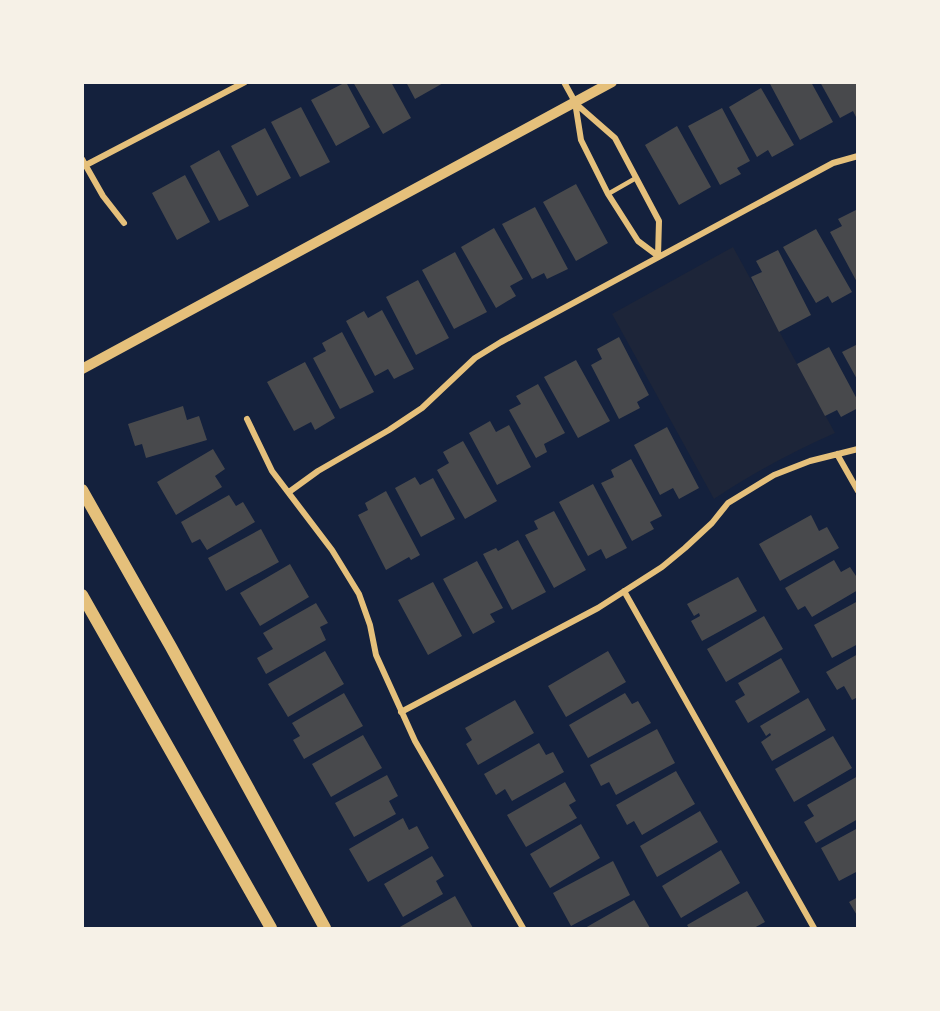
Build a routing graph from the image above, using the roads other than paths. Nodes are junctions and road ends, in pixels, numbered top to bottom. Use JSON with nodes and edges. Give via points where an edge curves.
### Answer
{"nodes":[{"id":1,"x":245,"y":82,"type":"edge"},
{"id":2,"x":564,"y":82,"type":"edge"},
{"id":3,"x":612,"y":82,"type":"edge"},
{"id":4,"x":575,"y":102,"type":"junction"},
{"id":5,"x":858,"y":156,"type":"edge"},
{"id":6,"x":84,"y":162,"type":"edge"},
{"id":7,"x":636,"y":178,"type":"junction"},
{"id":8,"x":608,"y":194,"type":"junction"},
{"id":9,"x":124,"y":223,"type":"dead end"},
{"id":10,"x":658,"y":256,"type":"junction"},
{"id":11,"x":82,"y":369,"type":"edge"},
{"id":12,"x":247,"y":419,"type":"dead end"},
{"id":13,"x":858,"y":449,"type":"edge"},
{"id":14,"x":837,"y":454,"type":"junction"},
{"id":15,"x":82,"y":490,"type":"edge"},
{"id":16,"x":858,"y":491,"type":"edge"},
{"id":17,"x":289,"y":492,"type":"junction"},
{"id":18,"x":624,"y":591,"type":"junction"},
{"id":19,"x":82,"y":595,"type":"edge"},
{"id":20,"x":401,"y":712,"type":"junction"},
{"id":21,"x":268,"y":928,"type":"edge"},
{"id":22,"x":325,"y":928,"type":"edge"},
{"id":23,"x":523,"y":928,"type":"edge"},
{"id":24,"x":814,"y":928,"type":"edge"}],
"edges":[{"from":1,"to":6,"type":"street"},
{"from":2,"to":4,"type":"street"},
{"from":3,"to":4,"type":"street"},
{"from":4,"to":7,"type":"street","via":[[615,138]]},
{"from":4,"to":8,"type":"street","via":[[581,140]]},
{"from":4,"to":11,"type":"street"},
{"from":5,"to":10,"type":"street","via":[[833,163]]},
{"from":6,"to":9,"type":"street"},
{"from":7,"to":8,"type":"lane"},
{"from":7,"to":10,"type":"street","via":[[659,221]]},
{"from":8,"to":10,"type":"street","via":[[638,241]]},
{"from":10,"to":17,"type":"street","via":[[475,358],[422,408]]},
{"from":12,"to":17,"type":"street","via":[[272,471]]},
{"from":13,"to":14,"type":"street"},
{"from":14,"to":16,"type":"street"},
{"from":14,"to":18,"type":"street","via":[[774,476],[728,503],[685,548]]},
{"from":15,"to":22,"type":"main road"},
{"from":17,"to":20,"type":"street","via":[[359,594],[376,655]]},
{"from":18,"to":20,"type":"street"},
{"from":18,"to":24,"type":"street"},
{"from":19,"to":21,"type":"main road"},
{"from":20,"to":23,"type":"street","via":[[454,812]]}]}
